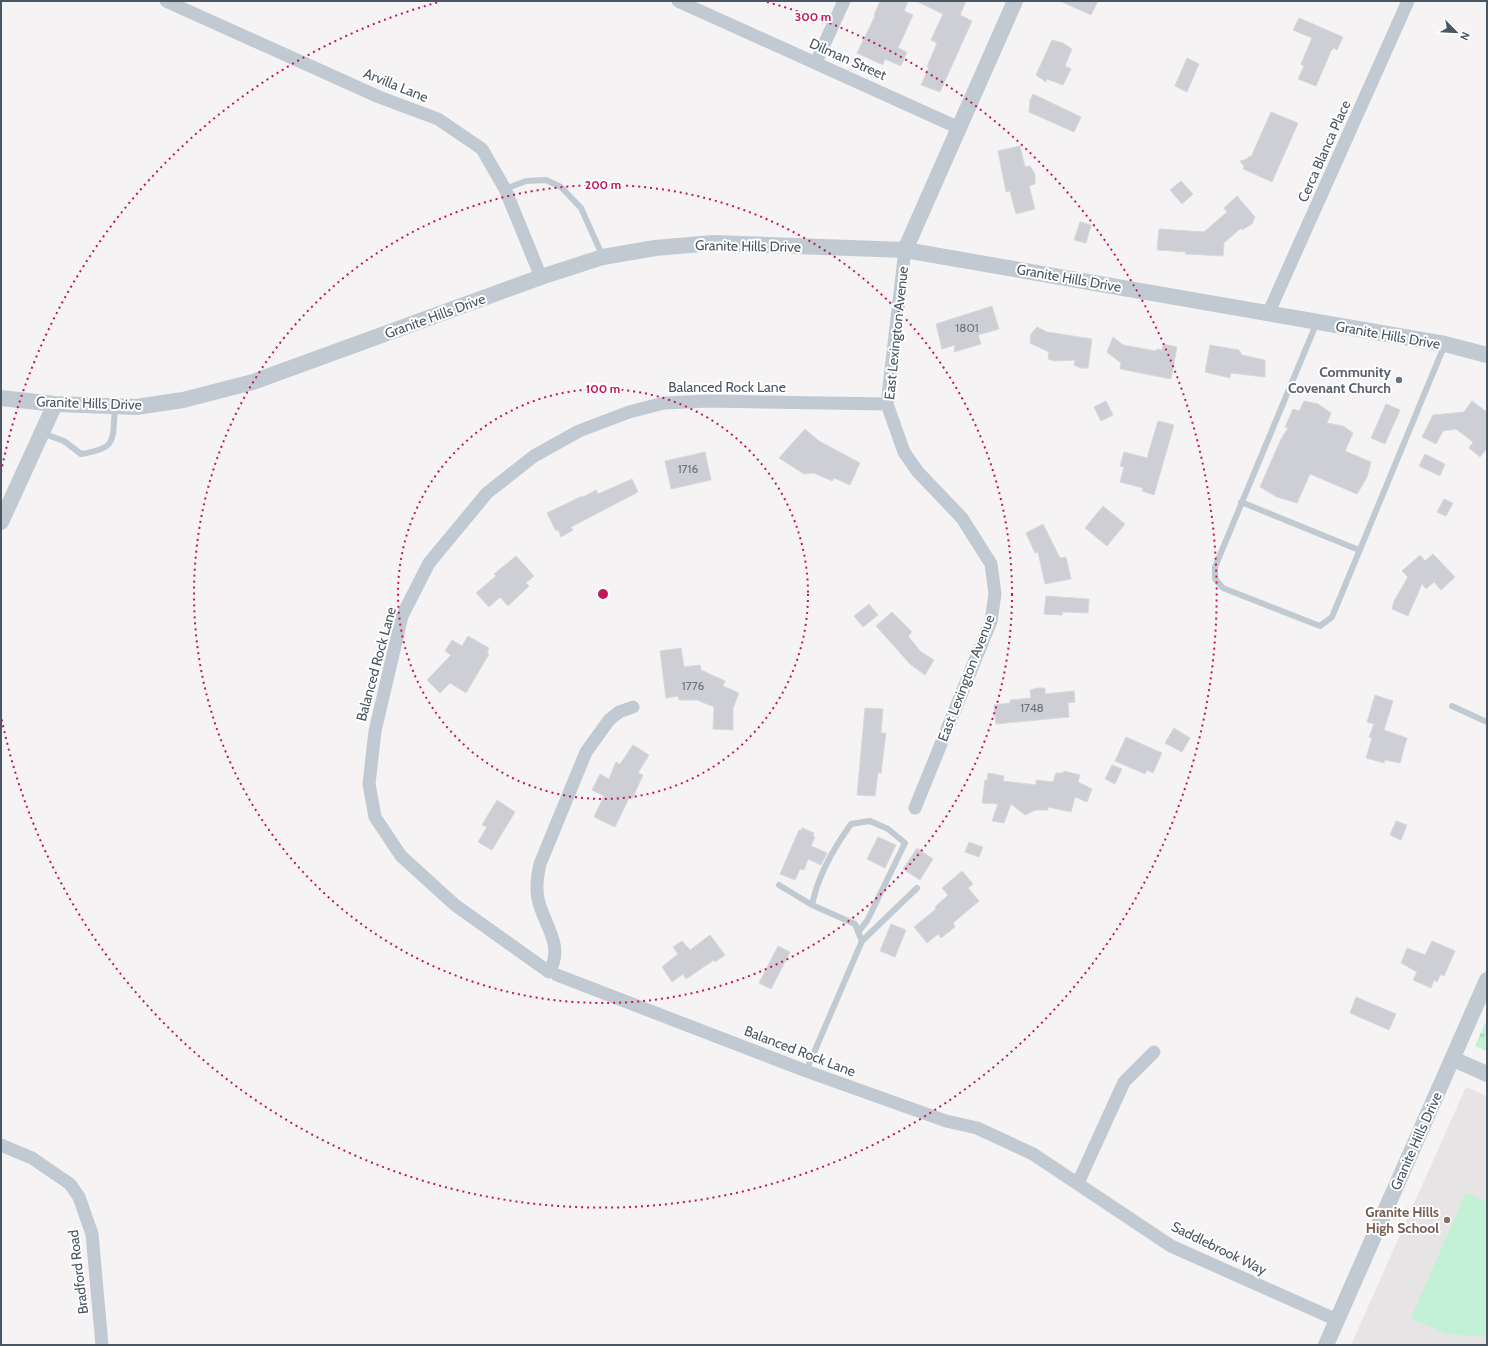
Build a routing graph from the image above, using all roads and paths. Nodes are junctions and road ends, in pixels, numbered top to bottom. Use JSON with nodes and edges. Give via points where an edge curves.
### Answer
{"nodes":[{"id":1,"x":166,"y":1,"type":"edge"},
{"id":2,"x":680,"y":1,"type":"edge"},
{"id":3,"x":844,"y":1,"type":"edge"},
{"id":4,"x":1016,"y":1,"type":"edge"},
{"id":5,"x":1408,"y":1,"type":"edge"},
{"id":6,"x":816,"y":62,"type":"junction"},
{"id":7,"x":960,"y":128,"type":"junction"},
{"id":8,"x":505,"y":189,"type":"junction"},
{"id":9,"x":905,"y":250,"type":"junction"},
{"id":10,"x":603,"y":257,"type":"junction"},
{"id":11,"x":541,"y":277,"type":"junction"},
{"id":12,"x":1268,"y":314,"type":"junction"},
{"id":13,"x":1317,"y":322,"type":"junction"},
{"id":14,"x":1445,"y":344,"type":"junction"},
{"id":15,"x":1487,"y":355,"type":"edge"},
{"id":16,"x":1,"y":398,"type":"edge"},
{"id":17,"x":55,"y":404,"type":"junction"},
{"id":18,"x":887,"y":404,"type":"junction"},
{"id":19,"x":115,"y":406,"type":"junction"},
{"id":20,"x":42,"y":433,"type":"junction"},
{"id":21,"x":1242,"y":502,"type":"junction"},
{"id":22,"x":1,"y":522,"type":"edge"},
{"id":23,"x":1359,"y":550,"type":"junction"},
{"id":24,"x":1452,"y":706,"type":"dead end"},
{"id":25,"x":633,"y":707,"type":"dead end"},
{"id":26,"x":1487,"y":722,"type":"edge"},
{"id":27,"x":915,"y":808,"type":"dead end"},
{"id":28,"x":779,"y":885,"type":"dead end"},
{"id":29,"x":917,"y":888,"type":"dead end"},
{"id":30,"x":812,"y":905,"type":"junction"},
{"id":31,"x":858,"y":932,"type":"junction"},
{"id":32,"x":862,"y":942,"type":"junction"},
{"id":33,"x":553,"y":974,"type":"junction"},
{"id":34,"x":1487,"y":980,"type":"edge"},
{"id":35,"x":1154,"y":1052,"type":"dead end"},
{"id":36,"x":1453,"y":1058,"type":"junction"},
{"id":37,"x":806,"y":1071,"type":"junction"},
{"id":38,"x":1487,"y":1074,"type":"edge"},
{"id":39,"x":1,"y":1145,"type":"edge"},
{"id":40,"x":1033,"y":1154,"type":"joint"},
{"id":41,"x":1078,"y":1184,"type":"junction"},
{"id":42,"x":1337,"y":1320,"type":"junction"},
{"id":43,"x":102,"y":1345,"type":"edge"},
{"id":44,"x":1326,"y":1345,"type":"edge"}],
"edges":[{"from":1,"to":8,"type":"street","name":"Arvilla Lane","via":[[379,97],[438,119],[482,149]]},
{"from":2,"to":6,"type":"street","name":"Dilman Street"},
{"from":3,"to":6,"type":"street"},
{"from":4,"to":7,"type":"street","name":"East Lexington Avenue"},
{"from":5,"to":12,"type":"street","name":"Cerca Blanca Place"},
{"from":6,"to":7,"type":"street","name":"Dilman Street"},
{"from":7,"to":9,"type":"street","name":"East Lexington Avenue"},
{"from":8,"to":10,"type":"lane","via":[[526,180],[546,180],[561,187],[581,208]]},
{"from":8,"to":11,"type":"street","name":"Arvilla Lane"},
{"from":9,"to":10,"type":"street","name":"Granite Hills Drive","via":[[713,243],[655,248]]},
{"from":9,"to":12,"type":"street","name":"Granite Hills Drive"},
{"from":9,"to":18,"type":"street","name":"East Lexington Avenue"},
{"from":10,"to":11,"type":"street","name":"Granite Hills Drive"},
{"from":11,"to":19,"type":"street","name":"Granite Hills Drive","via":[[253,382],[183,400]]},
{"from":12,"to":13,"type":"street","name":"Granite Hills Drive"},
{"from":13,"to":14,"type":"street","name":"Granite Hills Drive"},
{"from":13,"to":21,"type":"lane"},
{"from":14,"to":15,"type":"street","name":"Granite Hills Drive"},
{"from":14,"to":23,"type":"lane"},
{"from":16,"to":17,"type":"street","name":"Granite Hills Drive"},
{"from":17,"to":19,"type":"street","name":"Granite Hills Drive"},
{"from":17,"to":20,"type":"street"},
{"from":18,"to":27,"type":"street","name":"East Lexington Avenue","via":[[904,452],[918,472],[962,518],[991,564],[996,594],[991,621]]},
{"from":18,"to":33,"type":"street","name":"Balanced Rock Lane","via":[[709,401],[664,403],[629,412],[579,431],[534,456],[487,492],[429,563],[402,616],[375,731],[369,784],[375,817],[401,856],[455,905]]},
{"from":19,"to":20,"type":"lane","via":[[112,440],[106,448],[81,454],[64,441]]},
{"from":20,"to":22,"type":"street"},
{"from":21,"to":23,"type":"lane"},
{"from":21,"to":23,"type":"lane","via":[[1214,567],[1214,580],[1230,591],[1320,626],[1332,617]]},
{"from":24,"to":26,"type":"lane"},
{"from":25,"to":33,"type":"street","via":[[609,720],[586,752],[540,864],[537,878],[538,903],[554,942],[556,952]]},
{"from":28,"to":30,"type":"lane"},
{"from":29,"to":32,"type":"lane"},
{"from":30,"to":31,"type":"lane","via":[[855,924]]},
{"from":30,"to":31,"type":"lane","via":[[816,885],[835,846],[851,824],[870,821],[888,829],[905,843],[867,922]]},
{"from":31,"to":32,"type":"lane"},
{"from":32,"to":37,"type":"lane"},
{"from":33,"to":37,"type":"street","name":"Balanced Rock Lane"},
{"from":34,"to":36,"type":"street","name":"Granite Hills Drive"},
{"from":35,"to":41,"type":"street","via":[[1124,1082]]},
{"from":36,"to":38,"type":"street"},
{"from":36,"to":42,"type":"street","name":"Granite Hills Drive"},
{"from":37,"to":40,"type":"street","name":"Balanced Rock Lane","via":[[946,1121],[977,1128]]},
{"from":39,"to":43,"type":"street","name":"Bradford Road","via":[[32,1158],[70,1184],[79,1196],[92,1234]]},
{"from":40,"to":41,"type":"street","name":"Saddlebrook Way"},
{"from":41,"to":42,"type":"street","name":"Saddlebrook Way","via":[[1171,1246]]},
{"from":42,"to":44,"type":"street","name":"Granite Hills Drive"}]}
